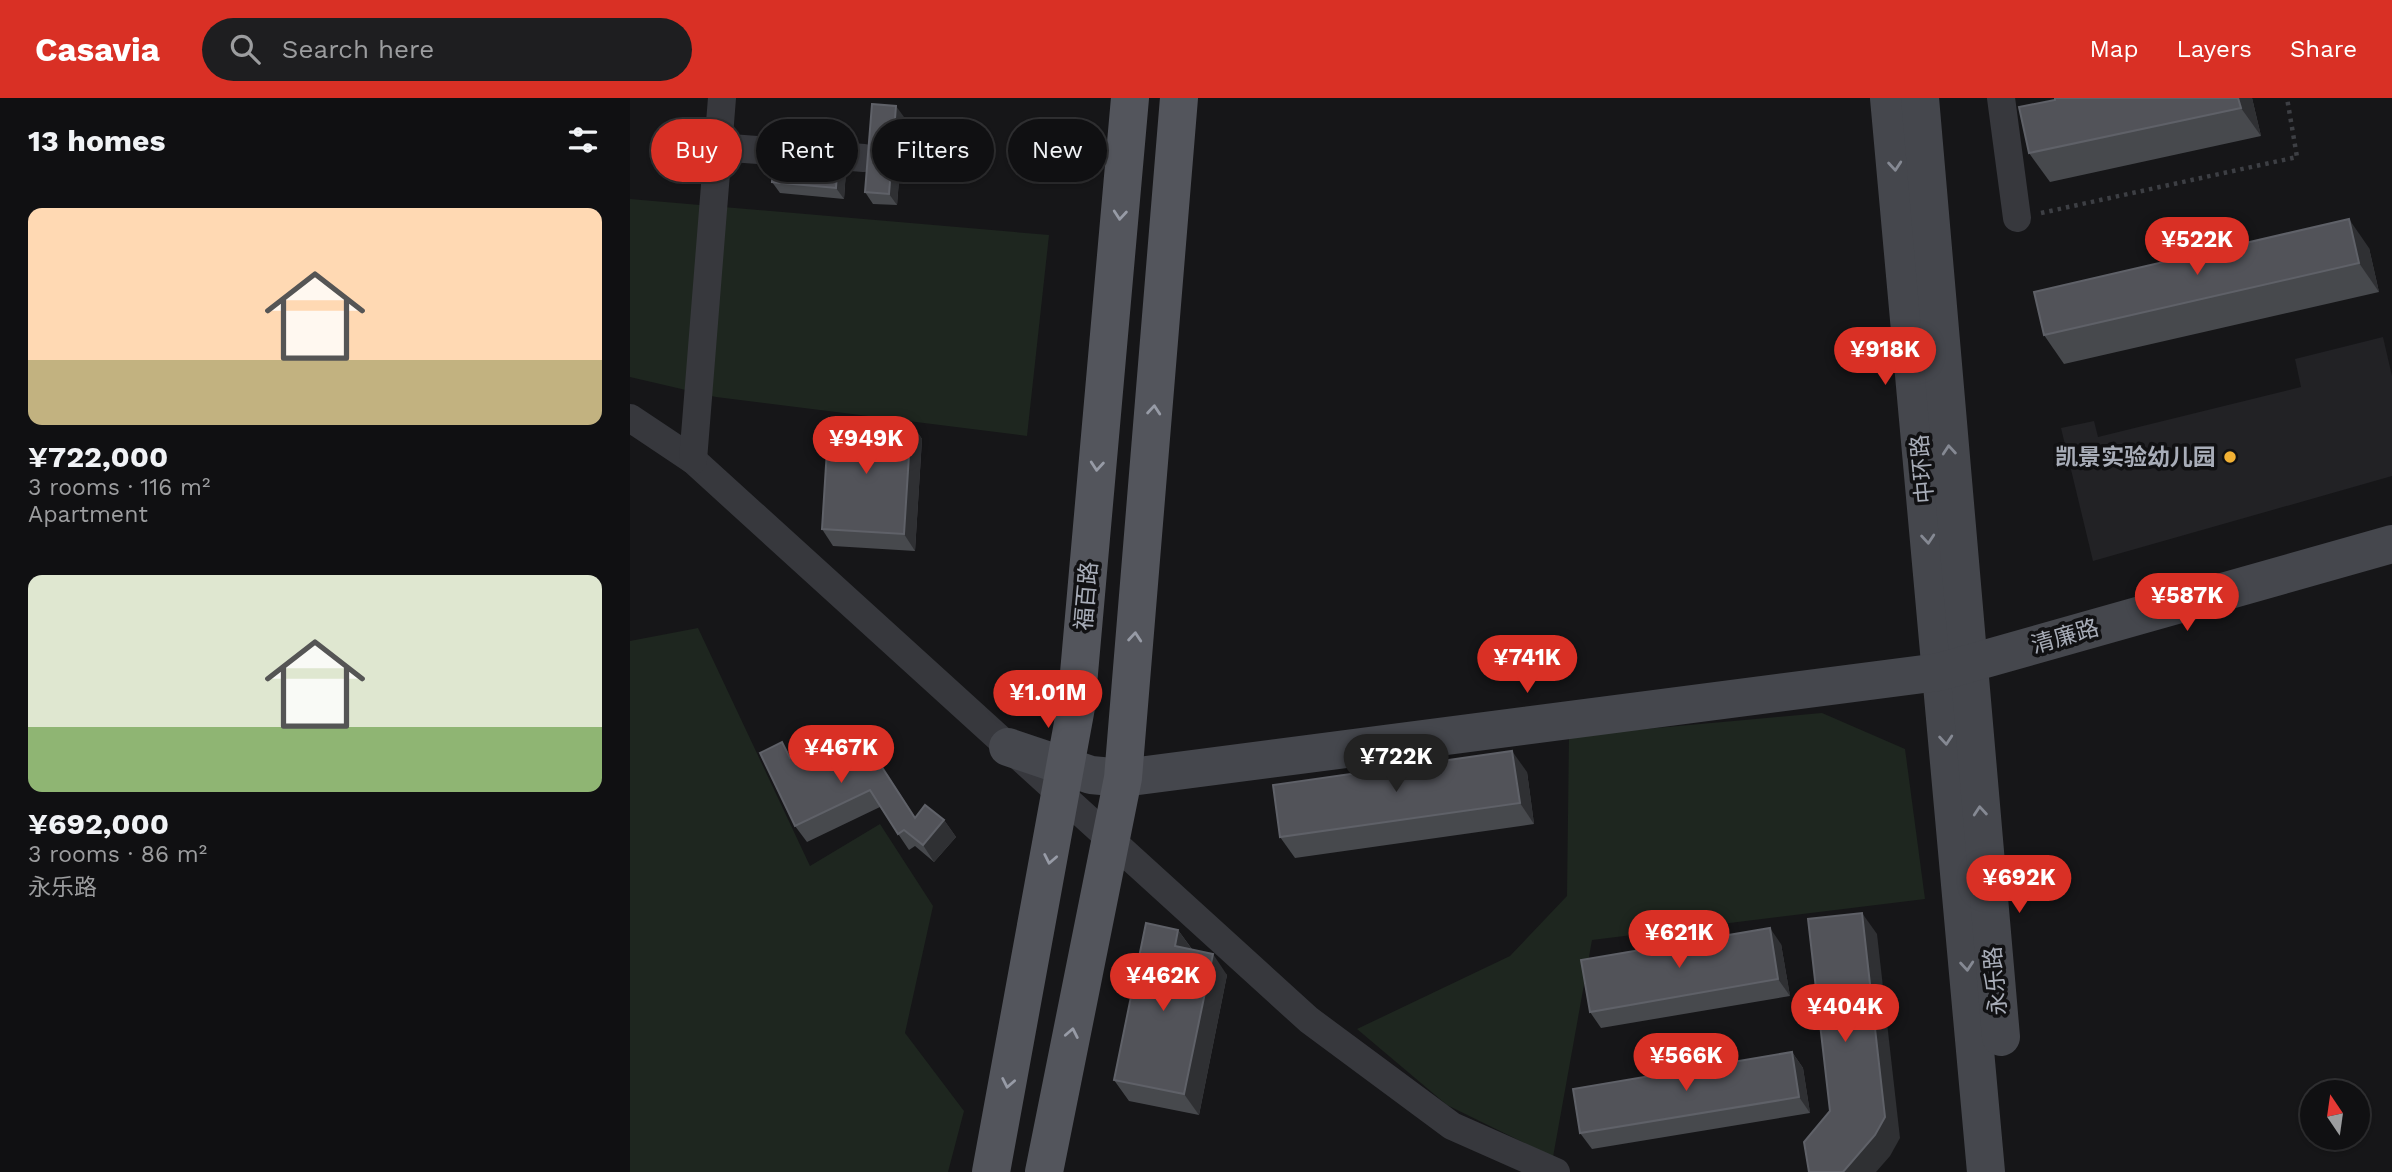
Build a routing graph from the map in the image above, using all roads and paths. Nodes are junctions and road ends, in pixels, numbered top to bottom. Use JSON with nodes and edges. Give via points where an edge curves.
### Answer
{"nodes":[{"id":1,"x":722,"y":98,"type":"edge"},
{"id":2,"x":1130,"y":98,"type":"edge"},
{"id":3,"x":1179,"y":98,"type":"edge"},
{"id":4,"x":1889,"y":98,"type":"edge"},
{"id":5,"x":1920,"y":98,"type":"edge"},
{"id":6,"x":2001,"y":98,"type":"edge"},
{"id":7,"x":2287,"y":98,"type":"edge"},
{"id":8,"x":721,"y":119,"type":"edge"},
{"id":9,"x":742,"y":149,"type":"edge"},
{"id":10,"x":864,"y":158,"type":"dead end"},
{"id":11,"x":716,"y":182,"type":"edge"},
{"id":12,"x":2017,"y":218,"type":"joint"},
{"id":13,"x":630,"y":418,"type":"edge"},
{"id":14,"x":693,"y":460,"type":"junction"},
{"id":15,"x":2392,"y":544,"type":"edge"},
{"id":16,"x":1953,"y":668,"type":"junction"},
{"id":17,"x":1008,"y":747,"type":"joint"},
{"id":18,"x":1123,"y":778,"type":"junction"},
{"id":19,"x":1064,"y":782,"type":"junction"},
{"id":20,"x":1111,"y":841,"type":"junction"},
{"id":21,"x":991,"y":1172,"type":"edge"},
{"id":22,"x":1044,"y":1172,"type":"edge"},
{"id":23,"x":1556,"y":1172,"type":"edge"},
{"id":24,"x":1986,"y":1172,"type":"edge"},
{"id":25,"x":2013,"y":1172,"type":"edge"}],
"edges":[{"from":1,"to":8,"type":"street"},
{"from":2,"to":19,"type":"main road","name":"福百路","one_way":true,"via":[[1076,707]]},
{"from":18,"to":3,"type":"main road","one_way":true},
{"from":4,"to":16,"type":"street","name":"中环路","one_way":true},
{"from":16,"to":5,"type":"street","name":"中环路","one_way":true},
{"from":6,"to":12,"type":"street"},
{"from":7,"to":12,"type":"path","via":[[2297,157]]},
{"from":9,"to":10,"type":"street"},
{"from":11,"to":14,"type":"street"},
{"from":13,"to":14,"type":"street"},
{"from":14,"to":17,"type":"street"},
{"from":15,"to":16,"type":"street","name":"清廉路"},
{"from":16,"to":18,"type":"street","name":"清廉路"},
{"from":16,"to":24,"type":"street","name":"永乐路","one_way":true},
{"from":25,"to":16,"type":"street","name":"永乐路","one_way":true},
{"from":17,"to":19,"type":"street","name":"清廉路"},
{"from":18,"to":19,"type":"street","name":"清廉路"},
{"from":18,"to":20,"type":"main road"},
{"from":19,"to":20,"type":"street"},
{"from":19,"to":21,"type":"main road","name":"福百路","one_way":true},
{"from":22,"to":20,"type":"main road","one_way":true},
{"from":20,"to":23,"type":"street","via":[[1320,1028],[1452,1126]]}]}
